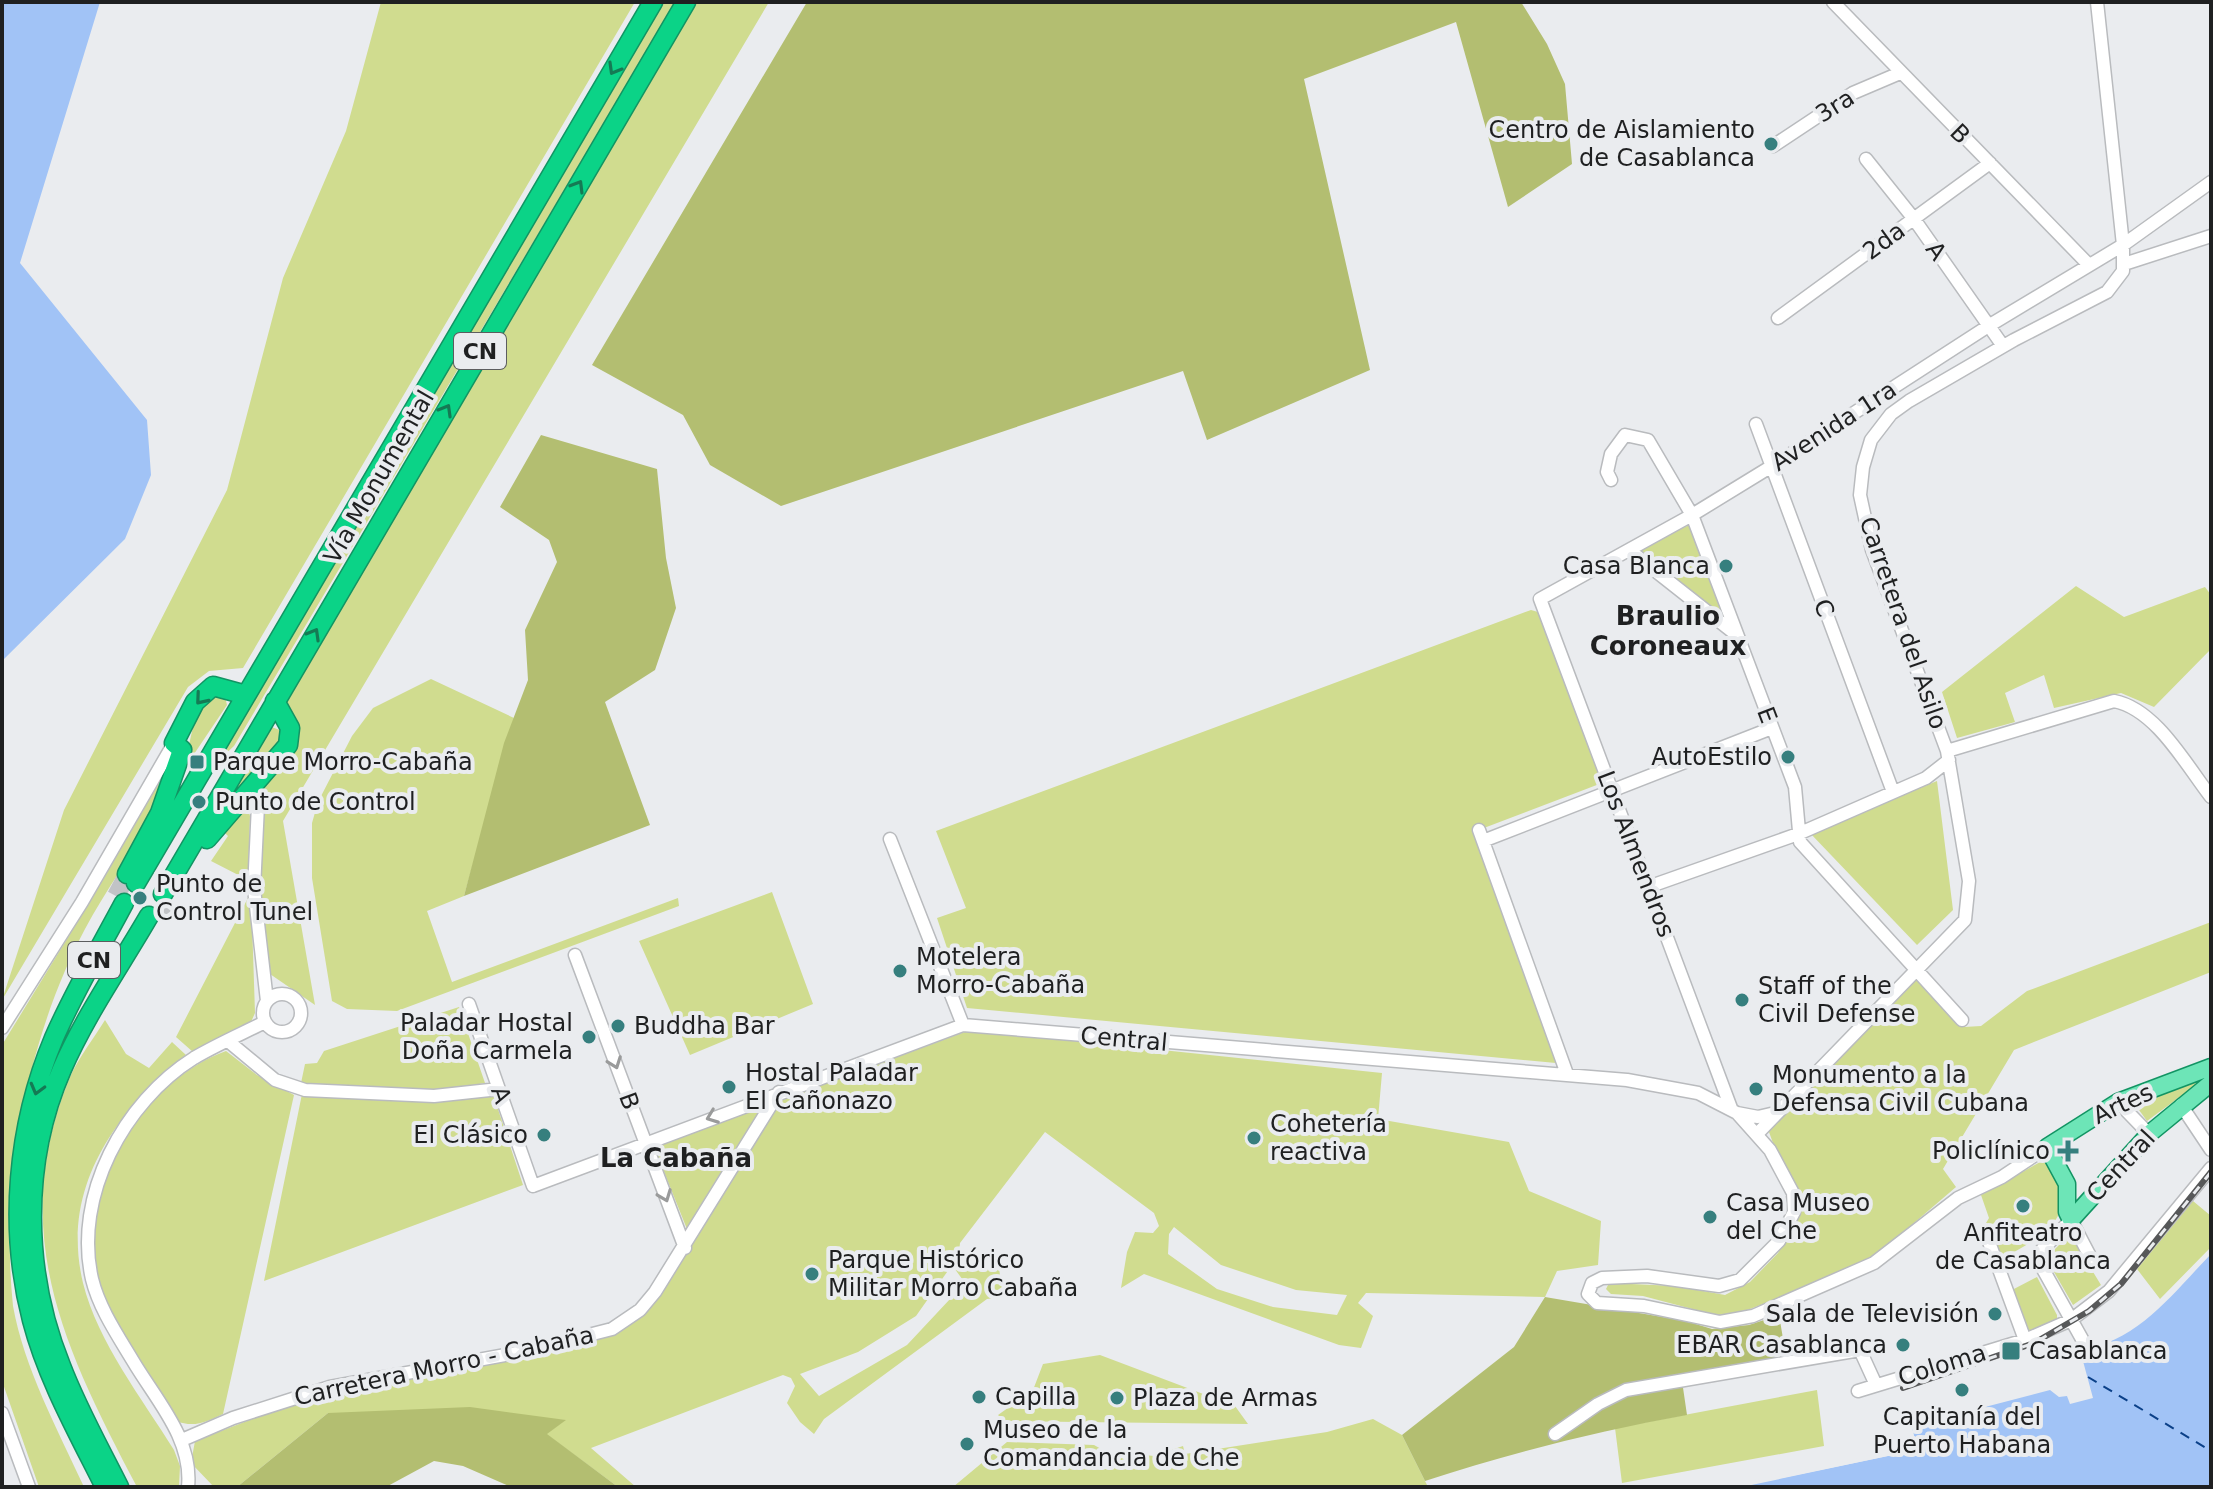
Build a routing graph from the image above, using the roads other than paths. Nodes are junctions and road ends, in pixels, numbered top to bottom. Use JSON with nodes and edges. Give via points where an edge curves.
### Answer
{"nodes":[{"id":1,"x":653,"y":2,"type":"edge"},
{"id":2,"x":686,"y":2,"type":"edge"},
{"id":3,"x":1833,"y":2,"type":"edge"},
{"id":4,"x":2097,"y":2,"type":"edge"},
{"id":5,"x":1900,"y":73,"type":"junction"},
{"id":6,"x":1773,"y":146,"type":"dead end"},
{"id":7,"x":1866,"y":159,"type":"dead end"},
{"id":8,"x":1990,"y":163,"type":"junction"},
{"id":9,"x":2211,"y":182,"type":"edge"},
{"id":10,"x":1914,"y":219,"type":"junction"},
{"id":11,"x":2211,"y":236,"type":"edge"},
{"id":12,"x":2123,"y":245,"type":"junction"},
{"id":13,"x":2106,"y":255,"type":"junction"},
{"id":14,"x":2124,"y":264,"type":"junction"},
{"id":15,"x":2089,"y":265,"type":"junction"},
{"id":16,"x":1778,"y":318,"type":"dead end"},
{"id":17,"x":1990,"y":325,"type":"junction"},
{"id":18,"x":2003,"y":346,"type":"junction"},
{"id":19,"x":1882,"y":395,"type":"junction"},
{"id":20,"x":1891,"y":414,"type":"junction"},
{"id":21,"x":1756,"y":424,"type":"dead end"},
{"id":22,"x":1772,"y":466,"type":"junction"},
{"id":23,"x":1611,"y":480,"type":"dead end"},
{"id":24,"x":1692,"y":515,"type":"junction"},
{"id":25,"x":1629,"y":550,"type":"junction"},
{"id":26,"x":1540,"y":599,"type":"joint"},
{"id":27,"x":1736,"y":633,"type":"junction"},
{"id":28,"x":246,"y":695,"type":"junction"},
{"id":29,"x":275,"y":701,"type":"junction"},
{"id":30,"x":1772,"y":728,"type":"junction"},
{"id":31,"x":258,"y":730,"type":"junction"},
{"id":32,"x":220,"y":740,"type":"junction"},
{"id":33,"x":174,"y":743,"type":"junction"},
{"id":34,"x":1948,"y":756,"type":"junction"},
{"id":35,"x":228,"y":783,"type":"junction"},
{"id":36,"x":1612,"y":790,"type":"junction"},
{"id":37,"x":247,"y":792,"type":"junction"},
{"id":38,"x":1893,"y":792,"type":"junction"},
{"id":39,"x":2211,"y":797,"type":"edge"},
{"id":40,"x":1798,"y":834,"type":"junction"},
{"id":41,"x":890,"y":839,"type":"dead end"},
{"id":42,"x":205,"y":842,"type":"junction"},
{"id":43,"x":1648,"y":887,"type":"junction"},
{"id":44,"x":120,"y":900,"type":"tunnel mouth"},
{"id":45,"x":154,"y":917,"type":"tunnel mouth"},
{"id":46,"x":576,"y":959,"type":"dead end"},
{"id":47,"x":1915,"y":968,"type":"junction"},
{"id":48,"x":267,"y":1001,"type":"junction"},
{"id":49,"x":469,"y":1004,"type":"dead end"},
{"id":50,"x":1962,"y":1020,"type":"dead end"},
{"id":51,"x":265,"y":1022,"type":"junction"},
{"id":52,"x":963,"y":1025,"type":"junction"},
{"id":53,"x":2,"y":1028,"type":"edge"},
{"id":54,"x":228,"y":1041,"type":"junction"},
{"id":55,"x":2211,"y":1067,"type":"edge"},
{"id":56,"x":1567,"y":1074,"type":"junction"},
{"id":57,"x":2211,"y":1083,"type":"edge"},
{"id":58,"x":499,"y":1089,"type":"junction"},
{"id":59,"x":779,"y":1092,"type":"junction"},
{"id":60,"x":2118,"y":1102,"type":"junction"},
{"id":61,"x":2181,"y":1105,"type":"junction"},
{"id":62,"x":1734,"y":1111,"type":"junction"},
{"id":63,"x":1771,"y":1118,"type":"junction"},
{"id":64,"x":1757,"y":1134,"type":"junction"},
{"id":65,"x":2149,"y":1134,"type":"junction"},
{"id":66,"x":645,"y":1144,"type":"junction"},
{"id":67,"x":2047,"y":1147,"type":"junction"},
{"id":68,"x":1770,"y":1150,"type":"junction"},
{"id":69,"x":2211,"y":1150,"type":"edge"},
{"id":70,"x":2211,"y":1168,"type":"edge"},
{"id":71,"x":533,"y":1186,"type":"joint"},
{"id":72,"x":2065,"y":1221,"type":"junction"},
{"id":73,"x":1989,"y":1242,"type":"dead end"},
{"id":74,"x":685,"y":1248,"type":"junction"},
{"id":75,"x":2092,"y":1260,"type":"dead end"},
{"id":76,"x":2071,"y":1320,"type":"junction"},
{"id":77,"x":2082,"y":1339,"type":"dead end"},
{"id":78,"x":2025,"y":1340,"type":"junction"},
{"id":79,"x":1876,"y":1385,"type":"junction"},
{"id":80,"x":1858,"y":1391,"type":"dead end"},
{"id":81,"x":2,"y":1413,"type":"edge"},
{"id":82,"x":1555,"y":1434,"type":"dead end"},
{"id":83,"x":182,"y":1440,"type":"junction"},
{"id":84,"x":29,"y":1487,"type":"edge"},
{"id":85,"x":105,"y":1487,"type":"edge"},
{"id":86,"x":119,"y":1487,"type":"edge"},
{"id":87,"x":188,"y":1487,"type":"edge"}],
"edges":[{"from":1,"to":28,"type":"highway","name":"Vía Monumental","number":"CN","one_way":true},
{"from":29,"to":2,"type":"highway","name":"Vía Monumental","number":"CN","one_way":true},
{"from":3,"to":5,"type":"street","name":"B"},
{"from":4,"to":12,"type":"street"},
{"from":5,"to":6,"type":"street","name":"3ra","via":[[1853,93]]},
{"from":5,"to":8,"type":"street","name":"B"},
{"from":7,"to":10,"type":"street","name":"A"},
{"from":8,"to":10,"type":"street","name":"2da"},
{"from":8,"to":15,"type":"street","name":"B"},
{"from":9,"to":12,"type":"street","name":"Avenida 1ra"},
{"from":10,"to":16,"type":"street","name":"2da"},
{"from":10,"to":17,"type":"street","name":"A"},
{"from":11,"to":14,"type":"street"},
{"from":12,"to":13,"type":"street","name":"Avenida 1ra"},
{"from":12,"to":14,"type":"street"},
{"from":13,"to":14,"type":"street","via":[[2115,255]]},
{"from":13,"to":15,"type":"street","name":"Avenida 1ra"},
{"from":14,"to":18,"type":"street","name":"Carretera del Asilo","via":[[2107,292]]},
{"from":15,"to":17,"type":"street","name":"Avenida 1ra"},
{"from":17,"to":18,"type":"street","name":"A"},
{"from":17,"to":19,"type":"street","name":"Avenida 1ra"},
{"from":18,"to":20,"type":"street","name":"Carretera del Asilo"},
{"from":19,"to":20,"type":"street"},
{"from":19,"to":22,"type":"street","name":"Avenida 1ra"},
{"from":20,"to":34,"type":"street","name":"Carretera del Asilo","via":[[1871,440],[1860,495],[1872,550]]},
{"from":21,"to":22,"type":"street","name":"C"},
{"from":22,"to":24,"type":"street","name":"Avenida 1ra"},
{"from":22,"to":38,"type":"street","name":"C"},
{"from":23,"to":24,"type":"street","name":"E","via":[[1611,454],[1625,435],[1648,440]]},
{"from":24,"to":25,"type":"street","name":"Avenida 1ra"},
{"from":24,"to":27,"type":"street","name":"E"},
{"from":25,"to":26,"type":"street","name":"Avenida 1ra"},
{"from":25,"to":27,"type":"street"},
{"from":26,"to":36,"type":"street","name":"Los Almendros"},
{"from":27,"to":30,"type":"street","name":"E"},
{"from":28,"to":32,"type":"highway","name":"Vía Monumental","number":"CN"},
{"from":28,"to":33,"type":"highway","one_way":true,"via":[[213,686],[203,692]]},
{"from":29,"to":31,"type":"highway","name":"Vía Monumental","number":"CN"},
{"from":29,"to":37,"type":"highway","via":[[291,735],[288,745]]},
{"from":30,"to":36,"type":"street"},
{"from":30,"to":40,"type":"street","name":"E","via":[[1795,787]]},
{"from":31,"to":32,"type":"highway","via":[[229,764],[215,758]]},
{"from":31,"to":35,"type":"highway","name":"Vía Monumental","number":"CN"},
{"from":32,"to":33,"type":"highway","name":"Vía Monumental","number":"CN","via":[[131,880],[173,784],[182,750]]},
{"from":33,"to":53,"type":"street"},
{"from":34,"to":38,"type":"street","via":[[1926,778]]},
{"from":34,"to":39,"type":"street","via":[[2114,701],[2130,704],[2156,728]]},
{"from":34,"to":47,"type":"street","name":"Carretera del Asilo","via":[[1969,881],[1968,912]]},
{"from":35,"to":42,"type":"highway"},
{"from":35,"to":42,"type":"highway","name":"Vía Monumental","number":"CN","via":[[166,898]]},
{"from":36,"to":43,"type":"street","name":"Los Almendros"},
{"from":36,"to":56,"type":"street","via":[[1481,836]]},
{"from":37,"to":42,"type":"highway"},
{"from":37,"to":48,"type":"street","via":[[258,805],[254,889]]},
{"from":38,"to":40,"type":"street"},
{"from":40,"to":43,"type":"street"},
{"from":40,"to":47,"type":"street"},
{"from":41,"to":52,"type":"street"},
{"from":43,"to":62,"type":"street","name":"Los Almendros"},
{"from":44,"to":85,"type":"highway","number":"CN","one_way":true,"via":[[44,1067],[30,1118],[18,1232],[26,1292],[48,1368]]},
{"from":45,"to":86,"type":"highway","via":[[62,1069],[34,1168],[31,1232],[60,1365]]},
{"from":46,"to":66,"type":"street","name":"B","one_way":true},
{"from":47,"to":50,"type":"street"},
{"from":47,"to":63,"type":"street","name":"Carretera del Asilo"},
{"from":48,"to":51,"type":"street"},
{"from":48,"to":51,"type":"street","via":[[278,994],[290,996],[299,1004],[301,1016],[286,1032],[274,1031]]},
{"from":49,"to":58,"type":"street","name":"A"},
{"from":51,"to":54,"type":"street"},
{"from":52,"to":56,"type":"street","name":"Central"},
{"from":52,"to":59,"type":"street","name":"Central"},
{"from":54,"to":58,"type":"street","via":[[275,1080],[305,1090],[434,1096]]},
{"from":54,"to":83,"type":"street","via":[[194,1058],[143,1102],[110,1152],[91,1215],[92,1282],[131,1359]]},
{"from":55,"to":60,"type":"main road","name":"Artes"},
{"from":56,"to":62,"type":"street","name":"Central","via":[[1672,1085]]},
{"from":57,"to":61,"type":"main road","name":"Central"},
{"from":58,"to":71,"type":"street","name":"A"},
{"from":59,"to":66,"type":"street","name":"Central","one_way":true},
{"from":59,"to":74,"type":"street","name":"Carretera Morro - Cabaña"},
{"from":60,"to":65,"type":"street"},
{"from":60,"to":67,"type":"main road","name":"Artes"},
{"from":61,"to":65,"type":"main road","name":"Central"},
{"from":61,"to":69,"type":"street"},
{"from":62,"to":63,"type":"street"},
{"from":62,"to":64,"type":"street"},
{"from":63,"to":64,"type":"street","name":"Carretera del Asilo"},
{"from":63,"to":68,"type":"street"},
{"from":64,"to":68,"type":"street"},
{"from":65,"to":72,"type":"main road","name":"Central"},
{"from":66,"to":71,"type":"street","name":"Central"},
{"from":66,"to":74,"type":"street","name":"B","one_way":true},
{"from":67,"to":68,"type":"street","name":"Artes","via":[[1958,1198],[1874,1263],[1753,1316],[1720,1322],[1644,1306],[1597,1303],[1588,1294],[1592,1283],[1602,1278],[1647,1276],[1719,1286],[1740,1280],[1779,1241],[1794,1212],[1793,1193]]},
{"from":67,"to":72,"type":"main road","via":[[2067,1184]]},
{"from":70,"to":76,"type":"street","name":"Coloma","via":[[2109,1291]]},
{"from":72,"to":75,"type":"street"},
{"from":72,"to":76,"type":"street","via":[[2043,1247],[2039,1262]]},
{"from":73,"to":78,"type":"street"},
{"from":74,"to":83,"type":"street","name":"Carretera Morro - Cabaña","via":[[640,1310],[612,1329],[522,1352],[330,1387]]},
{"from":76,"to":77,"type":"street"},
{"from":76,"to":78,"type":"street","name":"Coloma"},
{"from":78,"to":79,"type":"street","name":"Coloma"},
{"from":79,"to":80,"type":"street","name":"Coloma"},
{"from":79,"to":82,"type":"street","via":[[1860,1350],[1824,1355],[1626,1390]]},
{"from":81,"to":84,"type":"street"},
{"from":83,"to":87,"type":"street"}]}
